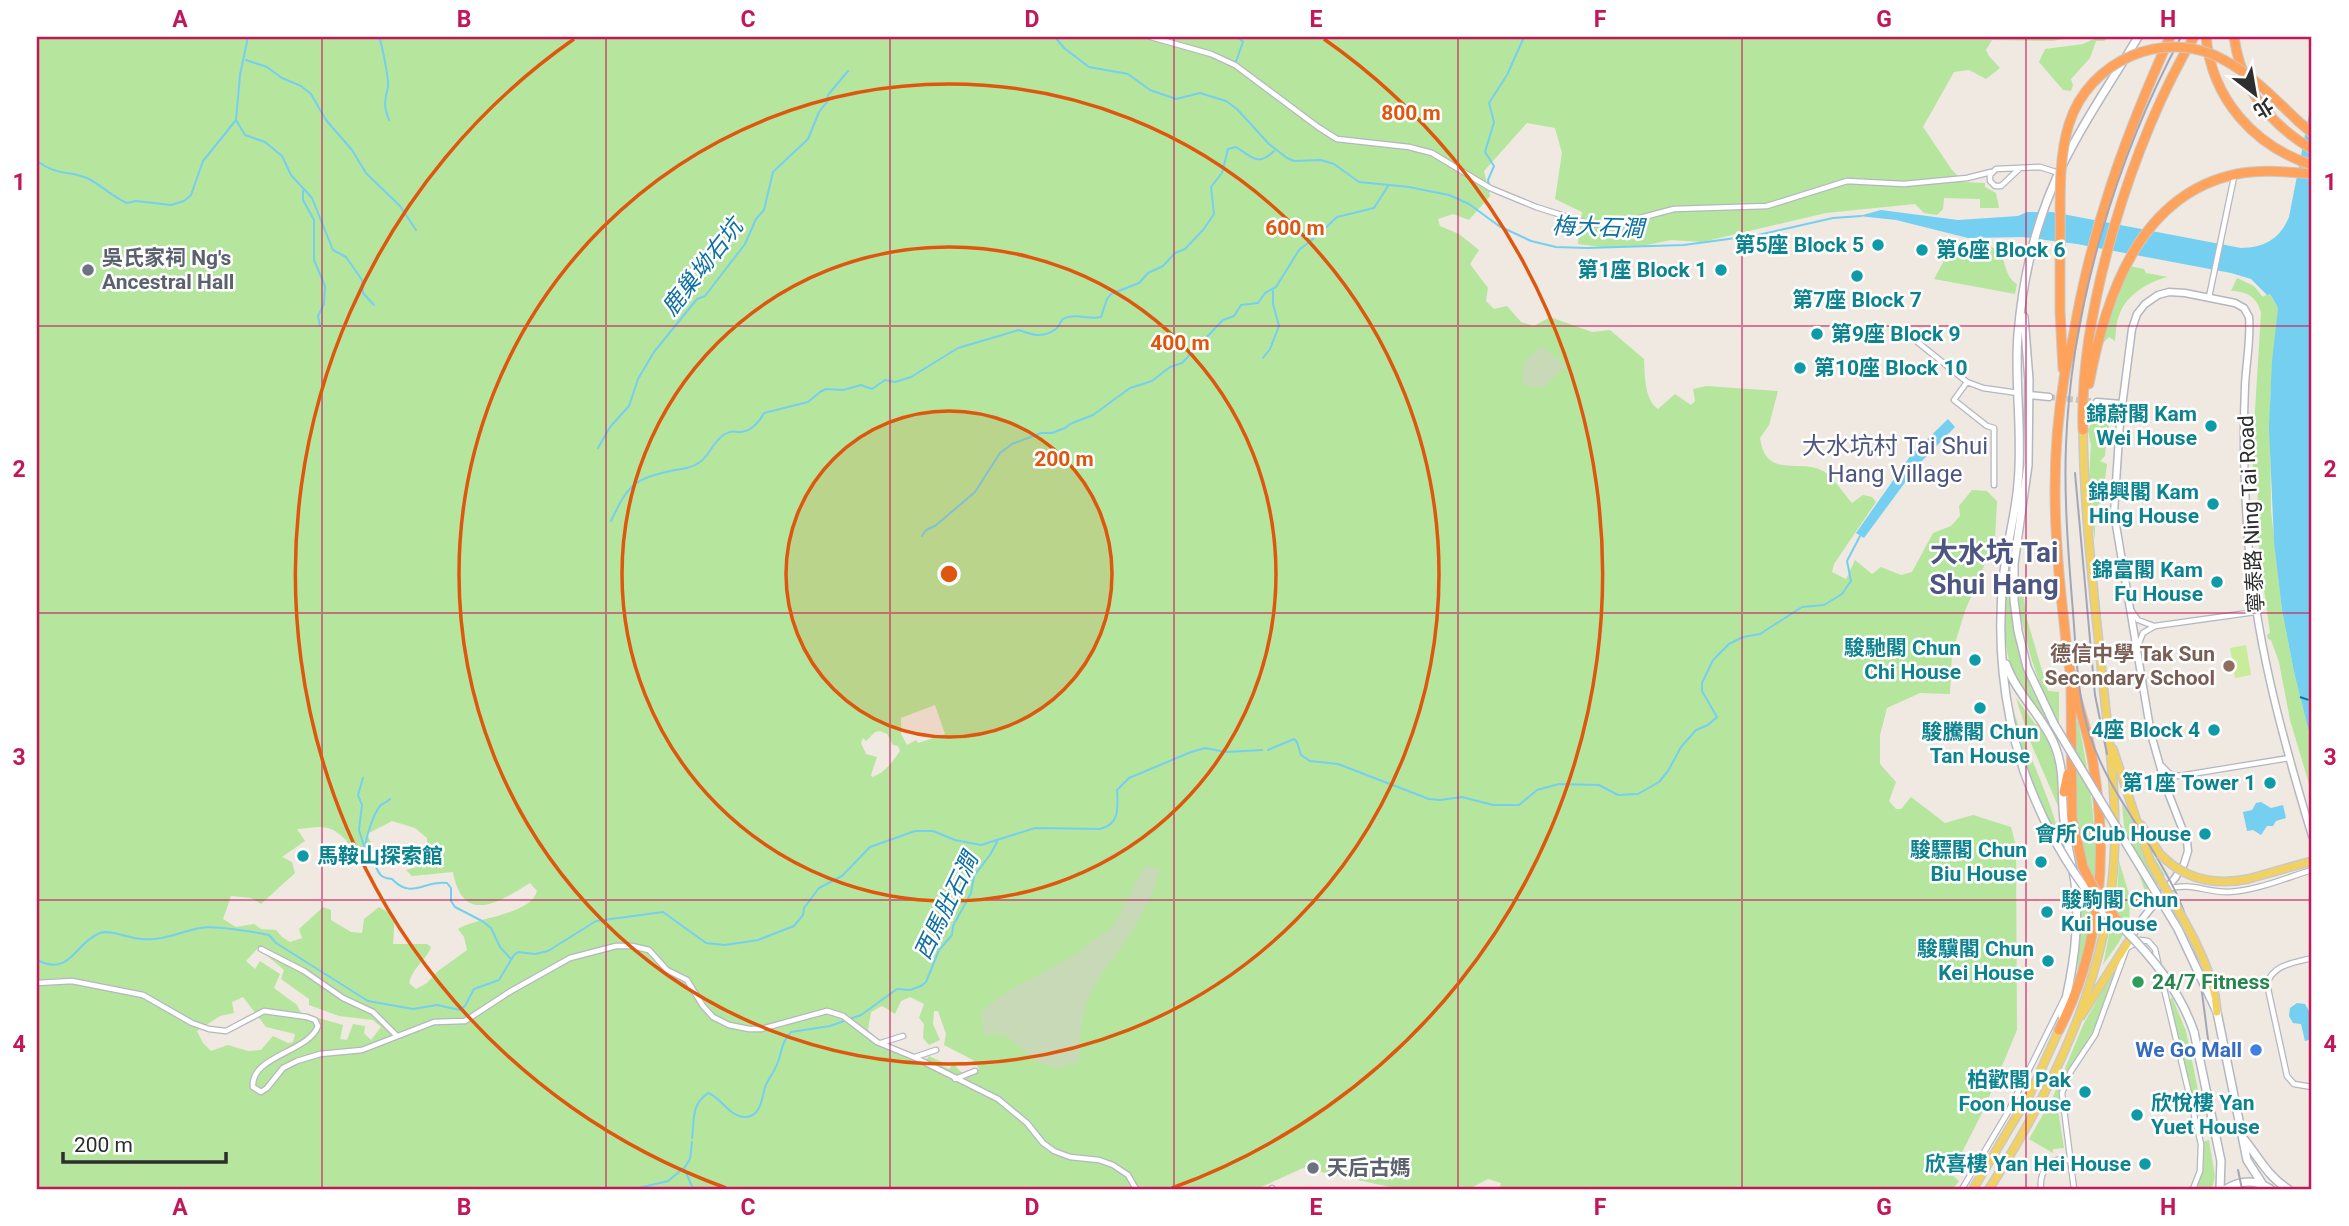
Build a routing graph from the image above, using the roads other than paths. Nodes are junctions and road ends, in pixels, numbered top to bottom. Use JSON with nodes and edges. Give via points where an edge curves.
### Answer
{"nodes":[{"id":1,"x":1151,"y":37,"type":"edge"},
{"id":2,"x":2138,"y":37,"type":"edge"},
{"id":3,"x":2170,"y":37,"type":"edge"},
{"id":4,"x":2194,"y":37,"type":"edge"},
{"id":5,"x":2206,"y":37,"type":"edge"},
{"id":6,"x":2234,"y":37,"type":"edge"},
{"id":7,"x":2312,"y":133,"type":"edge"},
{"id":8,"x":2312,"y":149,"type":"edge"},
{"id":9,"x":2312,"y":165,"type":"edge"},
{"id":10,"x":1999,"y":169,"type":"junction"},
{"id":11,"x":2020,"y":169,"type":"junction"},
{"id":12,"x":1991,"y":172,"type":"junction"},
{"id":13,"x":2059,"y":173,"type":"junction"},
{"id":14,"x":2312,"y":174,"type":"edge"},
{"id":15,"x":2234,"y":177,"type":"dead end"},
{"id":16,"x":1967,"y":178,"type":"junction"},
{"id":17,"x":2007,"y":182,"type":"junction"},
{"id":18,"x":1991,"y":183,"type":"junction"},
{"id":19,"x":2209,"y":297,"type":"junction"},
{"id":20,"x":2024,"y":298,"type":"junction"},
{"id":21,"x":1910,"y":337,"type":"dead end"},
{"id":22,"x":2064,"y":378,"type":"junction"},
{"id":23,"x":1967,"y":382,"type":"junction"},
{"id":24,"x":2018,"y":393,"type":"junction"},
{"id":25,"x":2029,"y":394,"type":"junction"},
{"id":26,"x":2049,"y":397,"type":"tunnel mouth"},
{"id":27,"x":2097,"y":402,"type":"tunnel mouth"},
{"id":28,"x":2122,"y":404,"type":"junction"},
{"id":29,"x":2083,"y":430,"type":"junction"},
{"id":30,"x":1994,"y":485,"type":"dead end"},
{"id":31,"x":2013,"y":543,"type":"junction"},
{"id":32,"x":2131,"y":609,"type":"junction"},
{"id":33,"x":2255,"y":612,"type":"junction"},
{"id":34,"x":2155,"y":626,"type":"junction"},
{"id":35,"x":2002,"y":650,"type":"junction"},
{"id":36,"x":2137,"y":650,"type":"junction"},
{"id":37,"x":2071,"y":675,"type":"junction"},
{"id":38,"x":2110,"y":738,"type":"junction"},
{"id":39,"x":2289,"y":758,"type":"junction"},
{"id":40,"x":2070,"y":762,"type":"junction"},
{"id":41,"x":2159,"y":762,"type":"junction"},
{"id":42,"x":2064,"y":792,"type":"junction"},
{"id":43,"x":2139,"y":823,"type":"junction"},
{"id":44,"x":2312,"y":836,"type":"edge"},
{"id":45,"x":2312,"y":861,"type":"edge"},
{"id":46,"x":2312,"y":870,"type":"edge"},
{"id":47,"x":2168,"y":889,"type":"junction"},
{"id":48,"x":2120,"y":925,"type":"junction"},
{"id":49,"x":2130,"y":939,"type":"junction"},
{"id":50,"x":2127,"y":948,"type":"junction"},
{"id":51,"x":261,"y":949,"type":"dead end"},
{"id":52,"x":2312,"y":958,"type":"edge"},
{"id":53,"x":2070,"y":982,"type":"junction"},
{"id":54,"x":37,"y":983,"type":"edge"},
{"id":55,"x":2212,"y":996,"type":"junction"},
{"id":56,"x":2059,"y":1030,"type":"junction"},
{"id":57,"x":2072,"y":1031,"type":"junction"},
{"id":58,"x":903,"y":1036,"type":"dead end"},
{"id":59,"x":397,"y":1037,"type":"junction"},
{"id":60,"x":880,"y":1043,"type":"junction"},
{"id":61,"x":936,"y":1050,"type":"dead end"},
{"id":62,"x":914,"y":1057,"type":"junction"},
{"id":63,"x":975,"y":1071,"type":"dead end"},
{"id":64,"x":955,"y":1079,"type":"junction"},
{"id":65,"x":2312,"y":1087,"type":"edge"},
{"id":66,"x":2242,"y":1138,"type":"junction"},
{"id":67,"x":2071,"y":1161,"type":"junction"},
{"id":68,"x":2267,"y":1187,"type":"edge"},
{"id":69,"x":1136,"y":1189,"type":"edge"},
{"id":70,"x":1962,"y":1189,"type":"edge"},
{"id":71,"x":1973,"y":1189,"type":"edge"},
{"id":72,"x":1989,"y":1189,"type":"edge"},
{"id":73,"x":2040,"y":1189,"type":"edge"},
{"id":74,"x":2074,"y":1189,"type":"edge"},
{"id":75,"x":2193,"y":1189,"type":"edge"},
{"id":76,"x":2220,"y":1189,"type":"edge"},
{"id":77,"x":2226,"y":1189,"type":"edge"},
{"id":78,"x":2288,"y":1189,"type":"edge"}],
"edges":[{"from":1,"to":16,"type":"street","via":[[1231,63],[1337,139],[1432,153],[1490,188],[1590,224],[1615,224],[1674,209],[1768,206],[1847,181],[1904,184]]},
{"from":2,"to":13,"type":"main road"},
{"from":3,"to":22,"type":"highway","via":[[2138,110],[2088,256]]},
{"from":4,"to":29,"type":"highway","via":[[2155,114],[2118,217],[2089,340]]},
{"from":5,"to":9,"type":"highway","via":[[2216,78],[2236,114],[2268,144]]},
{"from":6,"to":8,"type":"highway","bridge":true,"via":[[2243,74],[2261,105],[2279,126]]},
{"from":7,"to":22,"type":"highway","bridge":true,"via":[[2253,79],[2210,53],[2159,47],[2118,62],[2099,76],[2076,108],[2067,132],[2061,177],[2059,279]]},
{"from":10,"to":11,"type":"street"},
{"from":10,"to":12,"type":"street"},
{"from":10,"to":17,"type":"street","via":[[2006,173]]},
{"from":11,"to":13,"type":"street","via":[[2040,167]]},
{"from":11,"to":17,"type":"street"},
{"from":12,"to":16,"type":"street"},
{"from":12,"to":18,"type":"street"},
{"from":13,"to":20,"type":"main road","via":[[2034,243]]},
{"from":14,"to":29,"type":"highway","via":[[2250,172],[2217,180],[2194,190],[2151,226],[2115,286],[2096,347]]},
{"from":15,"to":19,"type":"street"},
{"from":16,"to":18,"type":"street"},
{"from":17,"to":18,"type":"street","via":[[1999,187]]},
{"from":19,"to":28,"type":"street","name":"寧泰路 Ning Tai Road","via":[[2169,292],[2151,299],[2140,310],[2133,324]]},
{"from":19,"to":33,"type":"street","name":"寧泰路 Ning Tai Road","via":[[2240,305],[2249,317],[2245,451]]},
{"from":20,"to":24,"type":"main road","via":[[2018,336]]},
{"from":20,"to":25,"type":"main road"},
{"from":21,"to":23,"type":"street"},
{"from":22,"to":37,"type":"highway","via":[[2055,514]]},
{"from":23,"to":24,"type":"street"},
{"from":23,"to":30,"type":"street","via":[[1954,400],[1994,428]]},
{"from":24,"to":25,"type":"main road"},
{"from":24,"to":31,"type":"main road","via":[[2020,465]]},
{"from":25,"to":26,"type":"street"},
{"from":25,"to":31,"type":"main road","via":[[2027,479]]},
{"from":27,"to":28,"type":"street"},
{"from":28,"to":32,"type":"street","name":"寧泰路 Ning Tai Road","via":[[2113,500]]},
{"from":29,"to":38,"type":"main road","via":[[2086,509]]},
{"from":31,"to":35,"type":"main road","via":[[2003,585]]},
{"from":31,"to":55,"type":"main road","bridge":true,"via":[[2018,631],[2029,673]]},
{"from":32,"to":34,"type":"street","via":[[2138,620]]},
{"from":32,"to":36,"type":"street","name":"寧泰路 Ning Tai Road"},
{"from":33,"to":34,"type":"street"},
{"from":33,"to":39,"type":"street","name":"寧泰路 Ning Tai Road"},
{"from":34,"to":36,"type":"street","via":[[2143,633]]},
{"from":35,"to":42,"type":"main road","via":[[2016,685],[2054,742]]},
{"from":35,"to":48,"type":"main road","bridge":true,"via":[[2009,715],[2041,816],[2070,867],[2103,911]]},
{"from":36,"to":41,"type":"street","name":"寧泰路 Ning Tai Road"},
{"from":37,"to":40,"type":"highway"},
{"from":37,"to":56,"type":"highway","via":[[2094,772],[2102,863],[2087,958]]},
{"from":38,"to":43,"type":"main road"},
{"from":38,"to":57,"type":"main road","via":[[2113,875],[2102,942]]},
{"from":39,"to":41,"type":"street","via":[[2179,776],[2167,772]]},
{"from":39,"to":44,"type":"street","name":"寧泰路 Ning Tai Road"},
{"from":40,"to":42,"type":"highway"},
{"from":40,"to":48,"type":"highway","bridge":true,"via":[[2072,818],[2081,862]]},
{"from":41,"to":47,"type":"street","name":"寧泰路 Ning Tai Road","via":[[2188,845],[2184,864]]},
{"from":42,"to":53,"type":"main road","via":[[2077,909]]},
{"from":43,"to":45,"type":"main road","bridge":true,"via":[[2160,854],[2200,879],[2248,879]]},
{"from":43,"to":55,"type":"main road","bridge":true,"via":[[2150,861],[2198,948],[2212,982]]},
{"from":46,"to":47,"type":"street","via":[[2237,891],[2186,885]]},
{"from":47,"to":49,"type":"street","name":"寧泰路 Ning Tai Road"},
{"from":48,"to":76,"type":"main road","bridge":true,"via":[[2169,981],[2194,1032],[2221,1161]]},
{"from":49,"to":50,"type":"street"},
{"from":49,"to":57,"type":"main road"},
{"from":50,"to":67,"type":"street","via":[[2095,1035],[2064,1086]]},
{"from":50,"to":75,"type":"street","via":[[2143,939],[2155,949],[2200,1144],[2200,1171]]},
{"from":51,"to":59,"type":"street","via":[[373,1012]]},
{"from":52,"to":65,"type":"street","via":[[2282,966],[2269,976],[2267,984],[2287,1076],[2294,1084]]},
{"from":53,"to":56,"type":"main road"},
{"from":53,"to":70,"type":"street","via":[[2020,1089]]},
{"from":54,"to":59,"type":"street","via":[[72,981],[143,995],[192,1023],[217,1030],[229,1029],[262,1012],[314,1020],[318,1026],[312,1036],[274,1058],[255,1076],[252,1084],[258,1092],[296,1061],[362,1050]]},
{"from":55,"to":66,"type":"main road"},
{"from":56,"to":71,"type":"main road","via":[[2030,1094]]},
{"from":57,"to":72,"type":"main road","via":[[2045,1094]]},
{"from":58,"to":60,"type":"street"},
{"from":59,"to":60,"type":"street","via":[[434,1022],[465,1021],[570,958],[621,945],[649,950],[667,970],[690,983],[713,1017],[729,1025],[761,1029],[827,1011],[841,1015]]},
{"from":60,"to":62,"type":"street"},
{"from":61,"to":62,"type":"street"},
{"from":62,"to":64,"type":"street"},
{"from":63,"to":64,"type":"street"},
{"from":64,"to":69,"type":"street","via":[[1005,1104],[1054,1151],[1110,1163],[1125,1172]]},
{"from":66,"to":68,"type":"main road","via":[[2247,1160]]},
{"from":66,"to":78,"type":"main road","via":[[2267,1172]]},
{"from":67,"to":73,"type":"street","via":[[2060,1159],[2047,1166]]},
{"from":67,"to":74,"type":"street"},
{"from":68,"to":77,"type":"main road","via":[[2249,1181]]}]}
